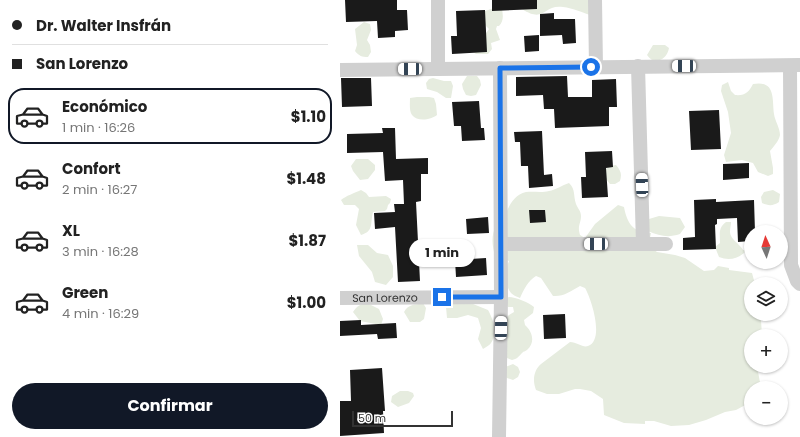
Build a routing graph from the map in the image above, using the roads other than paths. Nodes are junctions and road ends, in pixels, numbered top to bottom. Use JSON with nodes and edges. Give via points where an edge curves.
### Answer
{"nodes":[{"id":1,"x":438,"y":0,"type":"edge"},
{"id":2,"x":595,"y":0,"type":"edge"},
{"id":3,"x":596,"y":66,"type":"junction"},
{"id":4,"x":638,"y":66,"type":"junction"},
{"id":5,"x":795,"y":66,"type":"edge"},
{"id":6,"x":438,"y":68,"type":"junction"},
{"id":7,"x":500,"y":68,"type":"junction"},
{"id":8,"x":340,"y":70,"type":"edge"},
{"id":9,"x":501,"y":244,"type":"junction"},
{"id":10,"x":643,"y":244,"type":"junction"},
{"id":11,"x":666,"y":244,"type":"dead end"},
{"id":12,"x":800,"y":284,"type":"edge"},
{"id":13,"x":501,"y":297,"type":"junction"},
{"id":14,"x":340,"y":298,"type":"edge"},
{"id":15,"x":499,"y":437,"type":"edge"}],
"edges":[{"from":1,"to":6,"type":"street"},
{"from":2,"to":3,"type":"street"},
{"from":3,"to":4,"type":"street"},
{"from":3,"to":7,"type":"street"},
{"from":4,"to":5,"type":"street"},
{"from":4,"to":10,"type":"street"},
{"from":5,"to":12,"type":"street","via":[[791,265]]},
{"from":6,"to":7,"type":"street"},
{"from":6,"to":8,"type":"street"},
{"from":7,"to":9,"type":"street"},
{"from":9,"to":10,"type":"street"},
{"from":9,"to":13,"type":"street"},
{"from":10,"to":11,"type":"street"},
{"from":13,"to":14,"type":"street","name":"San Lorenzo"},
{"from":13,"to":15,"type":"street"}]}
